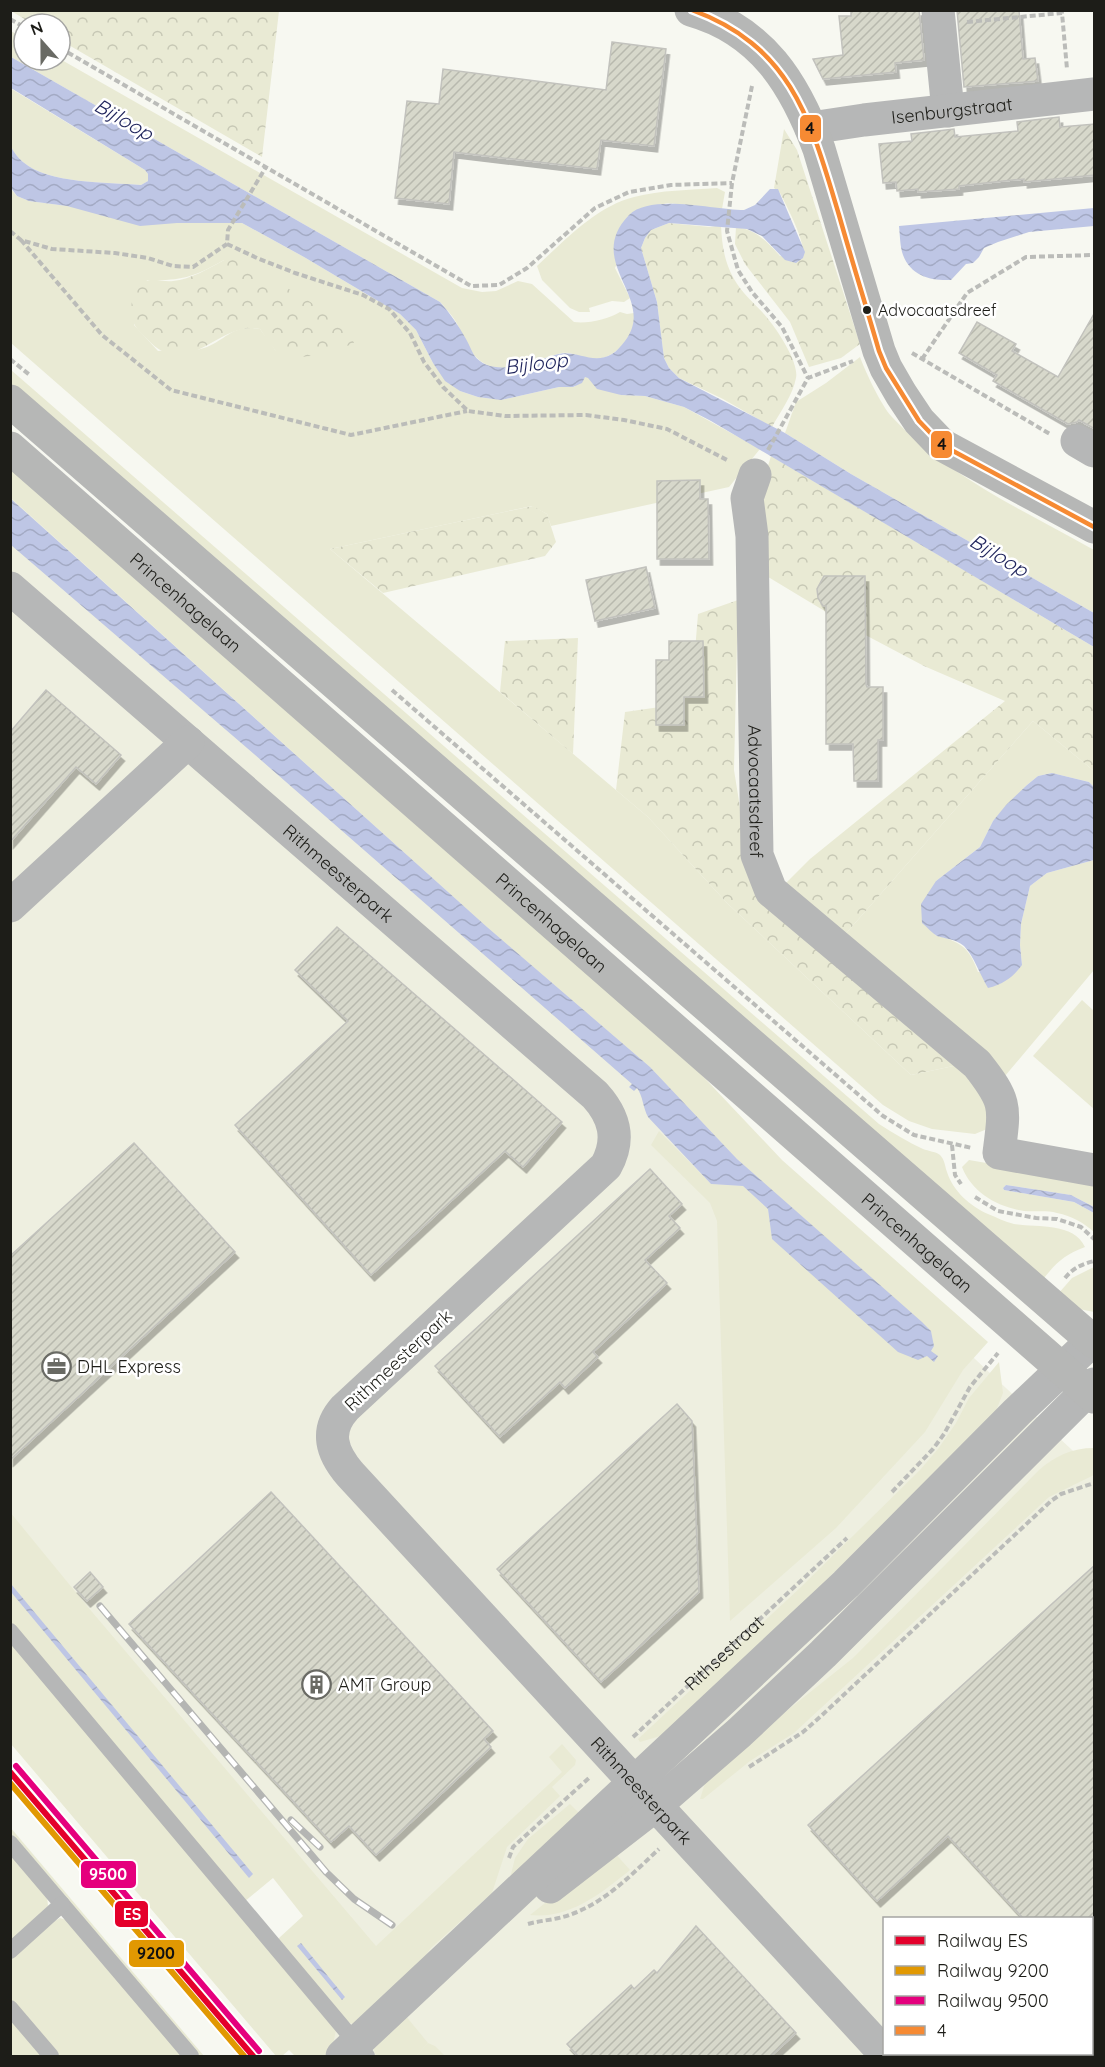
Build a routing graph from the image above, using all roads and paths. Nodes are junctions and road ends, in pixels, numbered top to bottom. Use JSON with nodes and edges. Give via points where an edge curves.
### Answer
{"nodes":[{"id":1,"x":691,"y":10,"type":"edge"},
{"id":2,"x":938,"y":17,"type":"edge"},
{"id":3,"x":761,"y":49,"type":"junction"},
{"id":4,"x":72,"y":55,"type":"edge"},
{"id":5,"x":1082,"y":96,"type":"edge"},
{"id":6,"x":948,"y":111,"type":"junction"},
{"id":7,"x":811,"y":128,"type":"junction"},
{"id":8,"x":266,"y":167,"type":"junction"},
{"id":9,"x":732,"y":183,"type":"junction"},
{"id":10,"x":10,"y":231,"type":"edge"},
{"id":11,"x":21,"y":240,"type":"junction"},
{"id":12,"x":227,"y":244,"type":"junction"},
{"id":13,"x":1095,"y":255,"type":"edge"},
{"id":14,"x":879,"y":351,"type":"junction"},
{"id":15,"x":10,"y":359,"type":"edge"},
{"id":16,"x":922,"y":359,"type":"junction"},
{"id":17,"x":808,"y":378,"type":"junction"},
{"id":18,"x":38,"y":382,"type":"dead end"},
{"id":19,"x":10,"y":401,"type":"edge"},
{"id":20,"x":468,"y":411,"type":"junction"},
{"id":21,"x":1086,"y":446,"type":"edge"},
{"id":22,"x":10,"y":448,"type":"edge"},
{"id":23,"x":755,"y":475,"type":"junction"},
{"id":24,"x":1095,"y":526,"type":"edge"},
{"id":25,"x":10,"y":588,"type":"edge"},
{"id":26,"x":389,"y":687,"type":"dead end"},
{"id":27,"x":188,"y":742,"type":"junction"},
{"id":28,"x":10,"y":906,"type":"edge"},
{"id":29,"x":1095,"y":1170,"type":"edge"},
{"id":30,"x":965,"y":1190,"type":"dead end"},
{"id":31,"x":973,"y":1195,"type":"dead end"},
{"id":32,"x":1095,"y":1239,"type":"edge"},
{"id":33,"x":1095,"y":1261,"type":"edge"},
{"id":34,"x":1046,"y":1299,"type":"junction"},
{"id":35,"x":1019,"y":1330,"type":"junction"},
{"id":36,"x":1094,"y":1341,"type":"edge"},
{"id":37,"x":1062,"y":1368,"type":"junction"},
{"id":38,"x":1092,"y":1390,"type":"edge"},
{"id":39,"x":891,"y":1492,"type":"dead end"},
{"id":40,"x":850,"y":1534,"type":"dead end"},
{"id":41,"x":10,"y":1631,"type":"edge"},
{"id":42,"x":612,"y":1757,"type":"junction"},
{"id":43,"x":645,"y":1793,"type":"junction"},
{"id":44,"x":10,"y":1843,"type":"edge"},
{"id":45,"x":507,"y":1865,"type":"dead end"},
{"id":46,"x":62,"y":1904,"type":"junction"},
{"id":47,"x":10,"y":1951,"type":"edge"},
{"id":48,"x":10,"y":2008,"type":"edge"},
{"id":49,"x":355,"y":2052,"type":"edge"},
{"id":50,"x":883,"y":2053,"type":"edge"},
{"id":51,"x":51,"y":2056,"type":"edge"},
{"id":52,"x":191,"y":2056,"type":"edge"}],
"edges":[{"from":1,"to":3,"type":"main road","via":[[732,28]]},
{"from":2,"to":5,"type":"path","via":[[1062,13]]},
{"from":2,"to":6,"type":"street"},
{"from":3,"to":7,"type":"main road","via":[[789,84]]},
{"from":3,"to":9,"type":"path"},
{"from":4,"to":8,"type":"path"},
{"from":5,"to":6,"type":"street","name":"Isenburgstraat"},
{"from":6,"to":7,"type":"street","name":"Isenburgstraat"},
{"from":7,"to":14,"type":"main road"},
{"from":8,"to":9,"type":"path","via":[[471,286],[499,285],[526,268],[595,208],[629,192],[671,185]]},
{"from":8,"to":12,"type":"path","via":[[228,230]]},
{"from":9,"to":17,"type":"path","via":[[728,226],[738,270],[782,327]]},
{"from":10,"to":11,"type":"path"},
{"from":11,"to":12,"type":"path","via":[[52,249],[115,253],[193,267]]},
{"from":11,"to":20,"type":"path","via":[[102,335],[171,390],[351,435]]},
{"from":12,"to":20,"type":"path","via":[[295,273],[363,295],[388,309],[410,333],[442,387]]},
{"from":13,"to":16,"type":"path","via":[[1026,257],[967,293]]},
{"from":14,"to":16,"type":"path","via":[[908,350]]},
{"from":14,"to":17,"type":"path"},
{"from":14,"to":24,"type":"main road","via":[[920,421],[942,445]]},
{"from":15,"to":18,"type":"path"},
{"from":16,"to":21,"type":"path","via":[[1059,439]]},
{"from":17,"to":23,"type":"path"},
{"from":19,"to":34,"type":"main road","name":"Princenhagelaan"},
{"from":20,"to":23,"type":"path","via":[[505,416],[586,415],[667,429]]},
{"from":22,"to":35,"type":"main road","name":"Princenhagelaan"},
{"from":23,"to":29,"type":"street","name":"Advocaatsdreef","via":[[747,498],[752,536],[757,855],[771,891],[977,1064],[1001,1100],[1004,1115],[999,1153]]},
{"from":25,"to":27,"type":"street","name":"Rithmeesterpark"},
{"from":26,"to":30,"type":"path","via":[[883,1116],[914,1135],[952,1145],[955,1175]]},
{"from":27,"to":28,"type":"street"},
{"from":27,"to":42,"type":"street","name":"Rithmeesterpark","via":[[595,1095],[609,1112],[615,1134],[612,1156],[606,1166],[345,1408],[332,1432],[335,1450],[344,1466]]},
{"from":31,"to":32,"type":"path","via":[[998,1211],[1057,1219],[1081,1227]]},
{"from":33,"to":34,"type":"path","via":[[1071,1270]]},
{"from":34,"to":36,"type":"main road","name":"Princenhagelaan"},
{"from":35,"to":37,"type":"main road","name":"Princenhagelaan"},
{"from":35,"to":39,"type":"path","via":[[970,1387],[933,1449]]},
{"from":36,"to":37,"type":"street","name":"Rithsestraat"},
{"from":37,"to":38,"type":"main road","name":"Princenhagelaan"},
{"from":37,"to":43,"type":"street","name":"Rithsestraat"},
{"from":38,"to":43,"type":"street","name":"Rithsestraat","via":[[739,1732]]},
{"from":40,"to":42,"type":"path","name":"Rithsestraat"},
{"from":41,"to":49,"type":"lane"},
{"from":42,"to":43,"type":"street","name":"Rithmeesterpark"},
{"from":42,"to":45,"type":"path","name":"Rithsestraat","via":[[513,1847]]},
{"from":43,"to":49,"type":"street","name":"Rithsestraat","via":[[406,1998]]},
{"from":43,"to":50,"type":"street","name":"Rithmeesterpark"},
{"from":44,"to":46,"type":"lane"},
{"from":46,"to":47,"type":"lane"},
{"from":46,"to":52,"type":"lane"},
{"from":48,"to":51,"type":"lane"}]}
